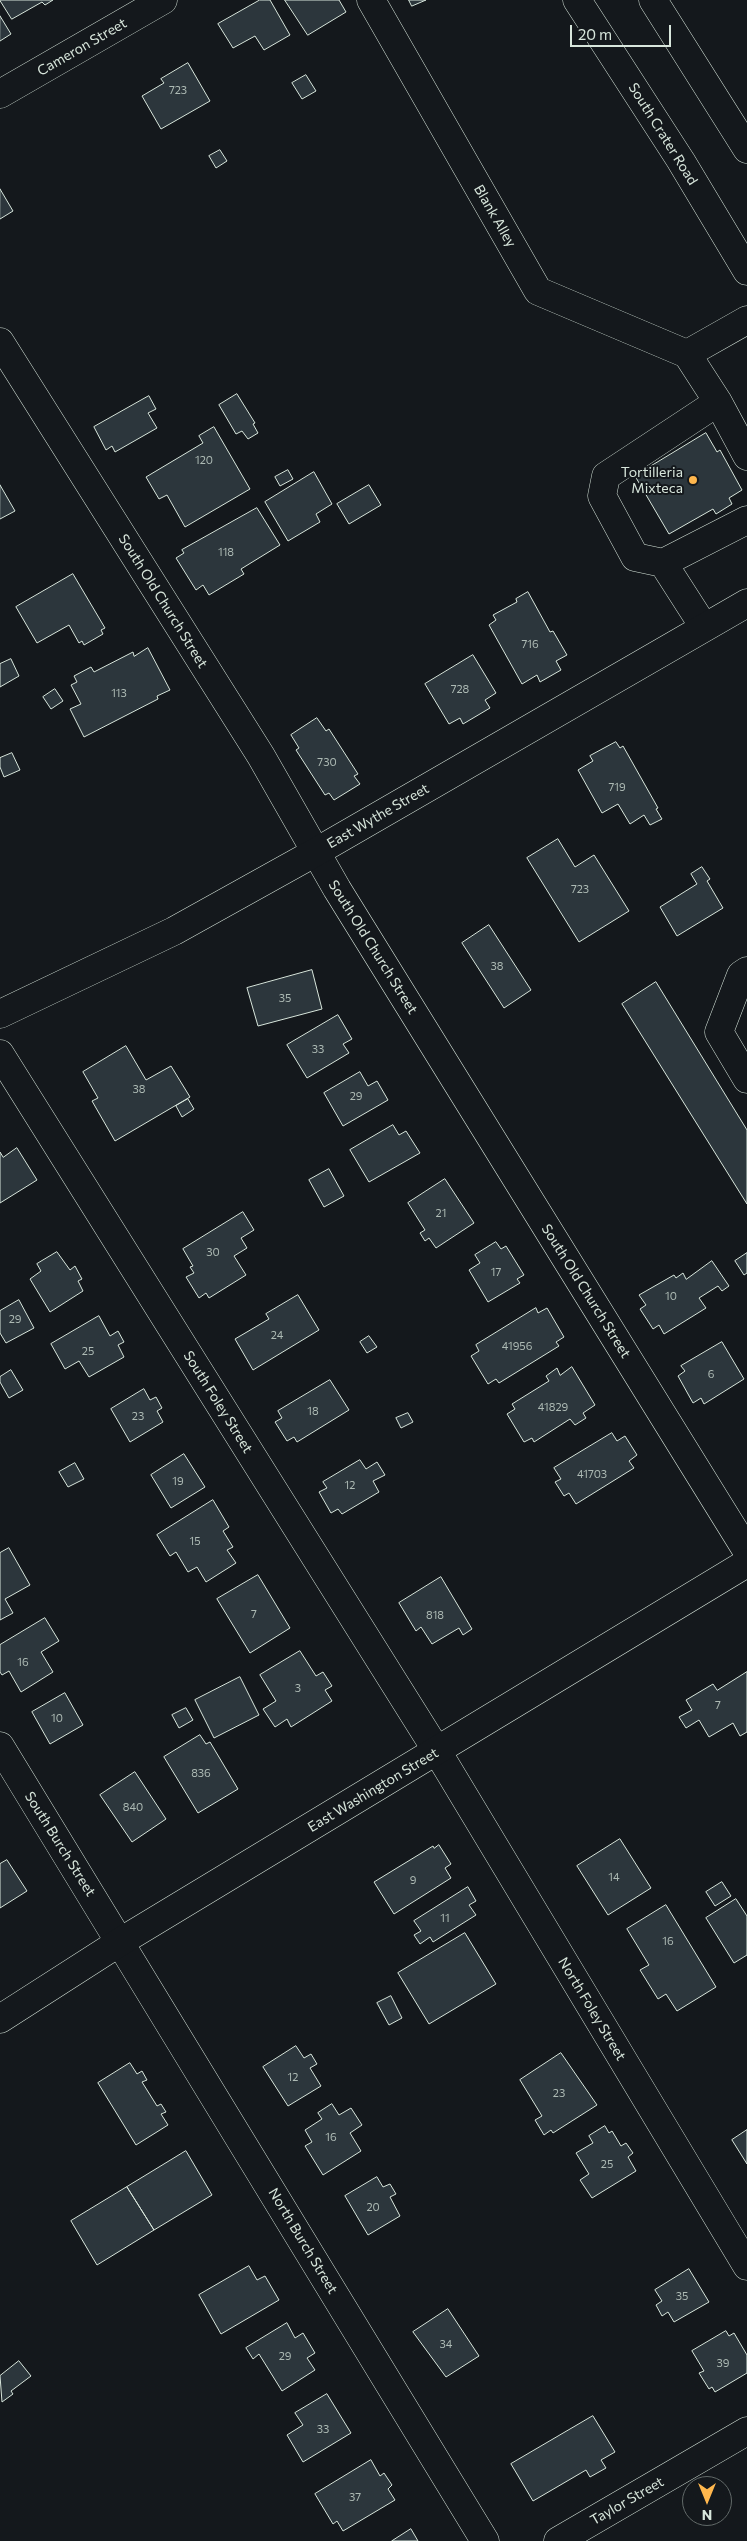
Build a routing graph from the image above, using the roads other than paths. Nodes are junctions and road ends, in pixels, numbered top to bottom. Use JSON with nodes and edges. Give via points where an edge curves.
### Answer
{"nodes":[{"id":1,"x":163,"y":0,"type":"edge"},
{"id":2,"x":371,"y":0,"type":"edge"},
{"id":3,"x":577,"y":0,"type":"edge"},
{"id":4,"x":653,"y":0,"type":"edge"},
{"id":5,"x":0,"y":94,"type":"edge"},
{"id":6,"x":747,"y":149,"type":"edge"},
{"id":7,"x":747,"y":271,"type":"edge"},
{"id":8,"x":747,"y":320,"type":"edge"},
{"id":9,"x":0,"y":342,"type":"edge"},
{"id":10,"x":687,"y":354,"type":"junction"},
{"id":11,"x":718,"y":402,"type":"junction"},
{"id":12,"x":747,"y":456,"type":"edge"},
{"id":13,"x":747,"y":520,"type":"edge"},
{"id":14,"x":663,"y":563,"type":"junction"},
{"id":15,"x":747,"y":603,"type":"edge"},
{"id":16,"x":704,"y":627,"type":"junction"},
{"id":17,"x":316,"y":852,"type":"junction"},
{"id":18,"x":747,"y":971,"type":"edge"},
{"id":19,"x":0,"y":1014,"type":"edge"},
{"id":20,"x":0,"y":1054,"type":"edge"},
{"id":21,"x":747,"y":1079,"type":"edge"},
{"id":22,"x":747,"y":1552,"type":"edge"},
{"id":23,"x":747,"y":1563,"type":"edge"},
{"id":24,"x":0,"y":1746,"type":"edge"},
{"id":25,"x":437,"y":1751,"type":"junction"},
{"id":26,"x":120,"y":1942,"type":"junction"},
{"id":27,"x":0,"y":2019,"type":"edge"},
{"id":28,"x":747,"y":2266,"type":"edge"},
{"id":29,"x":747,"y":2431,"type":"edge"},
{"id":30,"x":486,"y":2541,"type":"edge"},
{"id":31,"x":558,"y":2541,"type":"edge"}],
"edges":[{"from":1,"to":5,"type":"main road","name":"Cameron Street"},
{"from":2,"to":10,"type":"main road","name":"Blank Alley","via":[[538,291]]},
{"from":3,"to":7,"type":"main road","name":"South Crater Road","via":[[681,161]]},
{"from":4,"to":6,"type":"main road"},
{"from":8,"to":10,"type":"main road"},
{"from":9,"to":17,"type":"main road","name":"South Old Church Street","via":[[261,756]]},
{"from":10,"to":11,"type":"main road"},
{"from":11,"to":12,"type":"main road"},
{"from":11,"to":14,"type":"main road","via":[[606,476],[602,496],[634,557]]},
{"from":13,"to":14,"type":"main road"},
{"from":14,"to":16,"type":"main road"},
{"from":15,"to":16,"type":"main road","name":"East Wythe Street"},
{"from":16,"to":17,"type":"main road","name":"East Wythe Street"},
{"from":17,"to":19,"type":"main road","name":"East Wythe Street","via":[[174,931]]},
{"from":17,"to":22,"type":"main road","name":"South Old Church Street"},
{"from":18,"to":21,"type":"main road","via":[[741,975],[719,1032]]},
{"from":20,"to":25,"type":"main road","name":"South Foley Street"},
{"from":23,"to":25,"type":"main road","name":"East Washington Street"},
{"from":24,"to":26,"type":"main road","name":"South Burch Street"},
{"from":25,"to":26,"type":"main road","name":"East Washington Street"},
{"from":25,"to":28,"type":"main road","name":"North Foley Street"},
{"from":26,"to":27,"type":"main road","name":"East Washington Street"},
{"from":26,"to":30,"type":"main road","name":"North Burch Street"},
{"from":29,"to":31,"type":"main road","name":"Taylor Street"}]}
